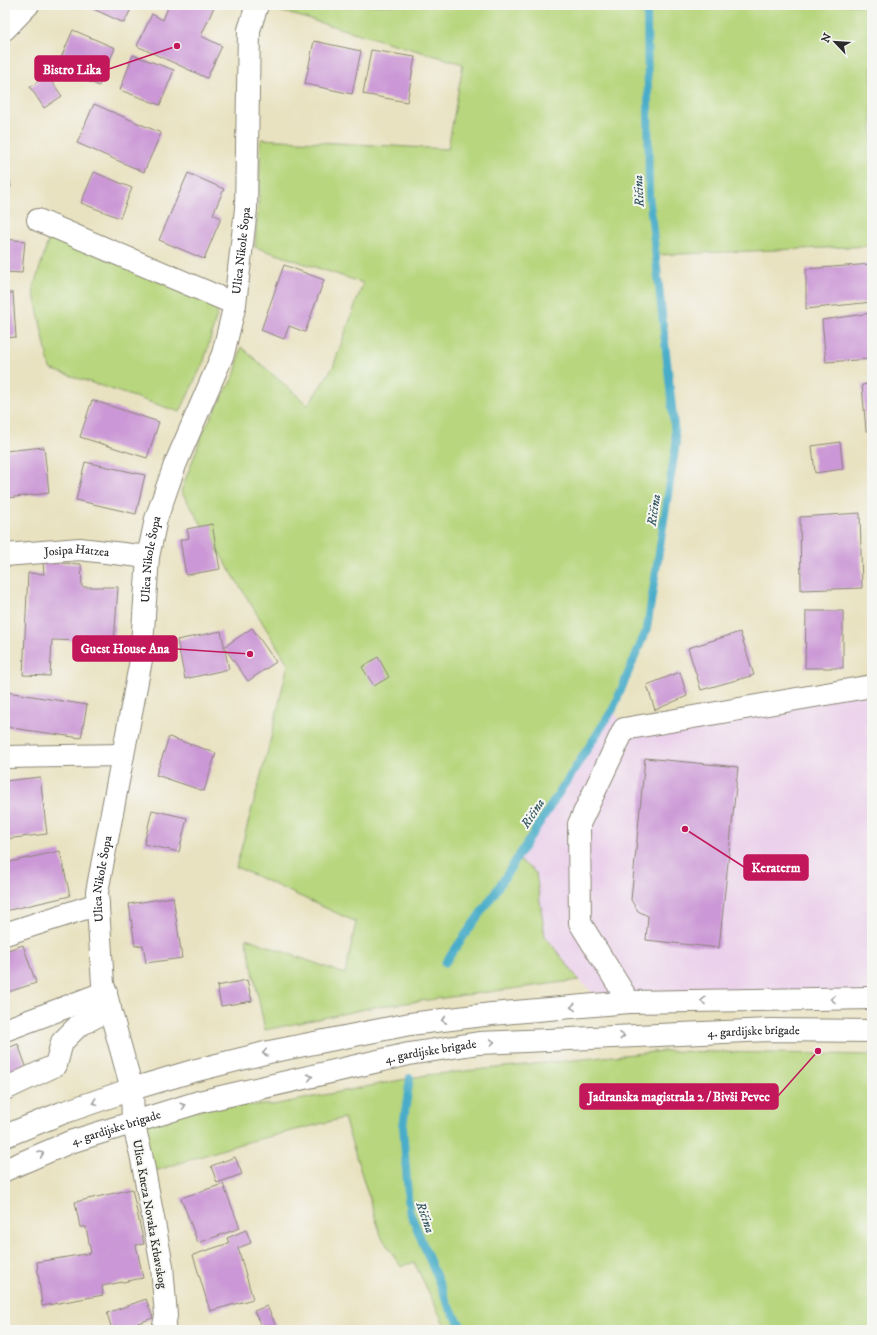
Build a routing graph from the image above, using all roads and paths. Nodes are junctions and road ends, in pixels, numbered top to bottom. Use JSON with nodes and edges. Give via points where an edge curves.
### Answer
{"nodes":[{"id":1,"x":28,"y":5,"type":"edge"},
{"id":2,"x":257,"y":5,"type":"edge"},
{"id":3,"x":7,"y":20,"type":"edge"},
{"id":4,"x":38,"y":220,"type":"dead end"},
{"id":5,"x":235,"y":304,"type":"junction"},
{"id":6,"x":5,"y":555,"type":"edge"},
{"id":7,"x":148,"y":557,"type":"junction"},
{"id":8,"x":872,"y":686,"type":"edge"},
{"id":9,"x":123,"y":755,"type":"junction"},
{"id":10,"x":5,"y":758,"type":"edge"},
{"id":11,"x":98,"y":904,"type":"junction"},
{"id":12,"x":5,"y":934,"type":"edge"},
{"id":13,"x":106,"y":993,"type":"junction"},
{"id":14,"x":872,"y":998,"type":"edge"},
{"id":15,"x":629,"y":1002,"type":"junction"},
{"id":16,"x":6,"y":1022,"type":"edge"},
{"id":17,"x":872,"y":1031,"type":"edge"},
{"id":18,"x":5,"y":1089,"type":"edge"},
{"id":19,"x":132,"y":1089,"type":"junction"},
{"id":20,"x":132,"y":1122,"type":"junction"},
{"id":21,"x":5,"y":1136,"type":"edge"},
{"id":22,"x":5,"y":1170,"type":"edge"},
{"id":23,"x":168,"y":1325,"type":"edge"}],
"edges":[{"from":1,"to":3,"type":"main road"},
{"from":2,"to":5,"type":"main road","name":"Ulica Nikole Šopa","via":[[249,30],[246,209]]},
{"from":4,"to":5,"type":"main road"},
{"from":5,"to":7,"type":"main road","name":"Ulica Nikole Šopa","via":[[222,354],[175,465],[156,519]]},
{"from":6,"to":7,"type":"main road","name":"Josipa Hatzea","via":[[80,549]]},
{"from":7,"to":9,"type":"main road","name":"Ulica Nikole Šopa","via":[[141,660]]},
{"from":8,"to":15,"type":"main road","via":[[624,729],[579,824],[580,923]]},
{"from":9,"to":10,"type":"main road"},
{"from":9,"to":11,"type":"main road","name":"Ulica Nikole Šopa","via":[[97,892]]},
{"from":11,"to":12,"type":"main road"},
{"from":11,"to":13,"type":"main road","name":"Ulica Nikole Šopa"},
{"from":13,"to":16,"type":"main road"},
{"from":13,"to":18,"type":"main road","via":[[62,1042],[56,1065]]},
{"from":13,"to":19,"type":"main road","name":"Ulica Nikole Šopa"},
{"from":14,"to":15,"type":"main road","one_way":true},
{"from":15,"to":19,"type":"main road","one_way":true,"via":[[410,1024],[269,1052]]},
{"from":20,"to":17,"type":"main road","name":"4. gardijske brigade","one_way":true,"via":[[199,1102],[409,1054],[479,1043],[770,1030]]},
{"from":19,"to":20,"type":"main road","name":"Ulica Nikole Šopa"},
{"from":19,"to":21,"type":"main road","one_way":true},
{"from":22,"to":20,"type":"main road","name":"4. gardijske brigade","one_way":true,"via":[[70,1142]]},
{"from":20,"to":23,"type":"main road","name":"Ulica Kneza Novaka Krbavskog","via":[[142,1160],[162,1266]]}]}
